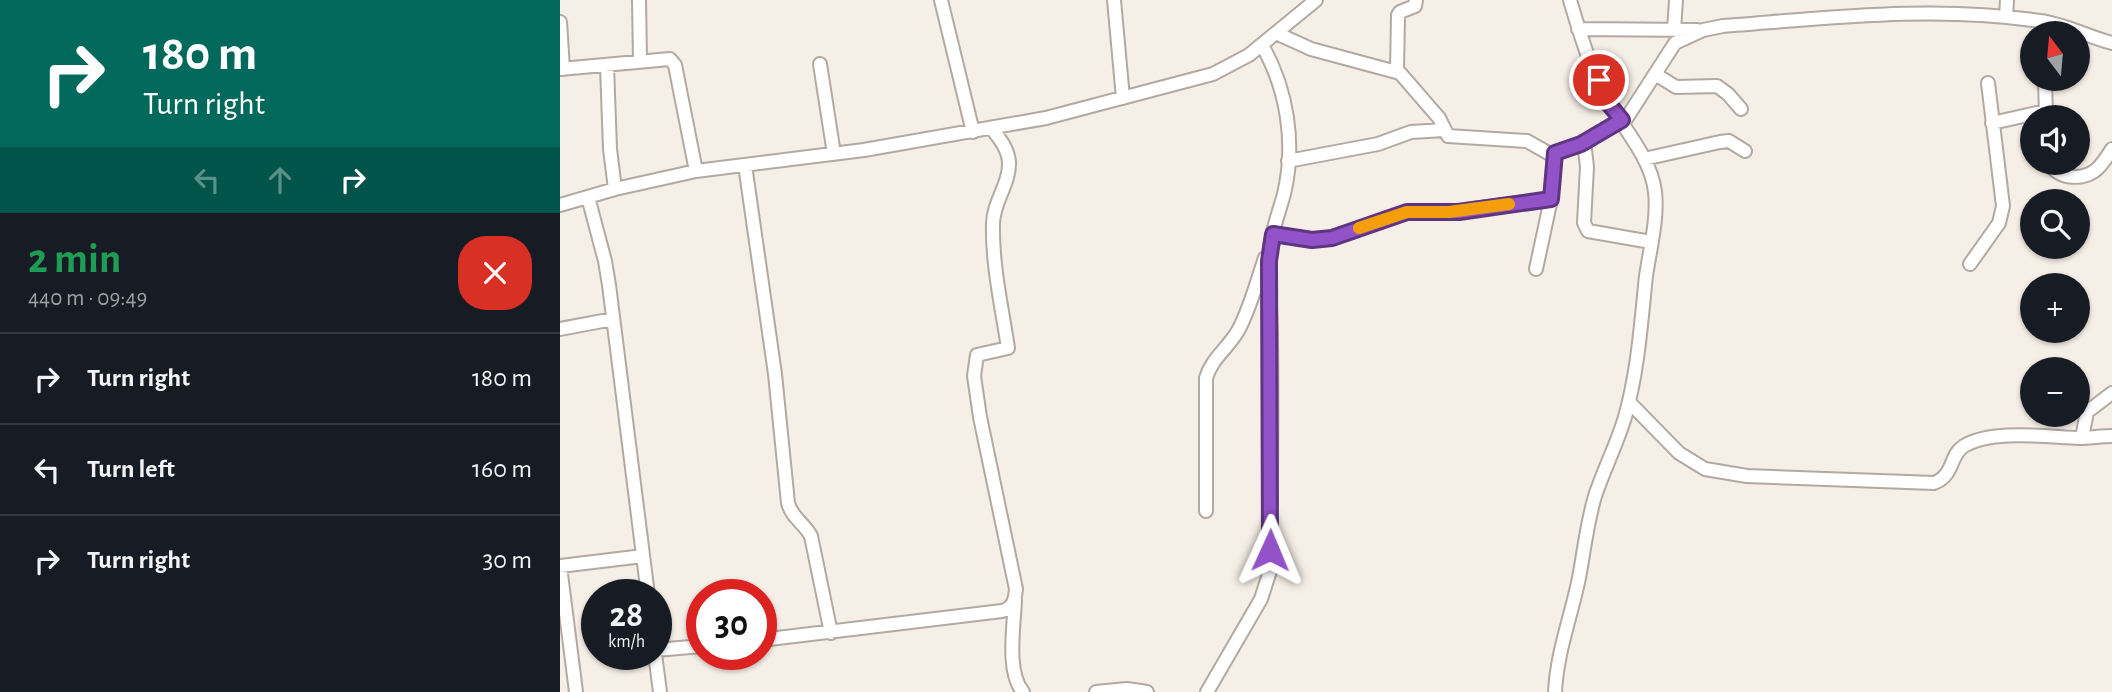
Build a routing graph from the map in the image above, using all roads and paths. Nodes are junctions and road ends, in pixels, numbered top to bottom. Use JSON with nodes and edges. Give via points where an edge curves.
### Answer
{"nodes":[{"id":1,"x":639,"y":0,"type":"edge"},
{"id":2,"x":941,"y":0,"type":"edge"},
{"id":3,"x":1114,"y":0,"type":"edge"},
{"id":4,"x":1316,"y":0,"type":"edge"},
{"id":5,"x":1416,"y":0,"type":"edge"},
{"id":6,"x":1570,"y":0,"type":"edge"},
{"id":7,"x":1676,"y":0,"type":"edge"},
{"id":8,"x":2007,"y":0,"type":"edge"},
{"id":9,"x":2006,"y":17,"type":"junction"},
{"id":10,"x":2021,"y":21,"type":"edge"},
{"id":11,"x":560,"y":22,"type":"edge"},
{"id":12,"x":1578,"y":29,"type":"junction"},
{"id":13,"x":1674,"y":30,"type":"junction"},
{"id":14,"x":1703,"y":30,"type":"junction"},
{"id":15,"x":1276,"y":33,"type":"junction"},
{"id":16,"x":2090,"y":38,"type":"edge"},
{"id":17,"x":2112,"y":43,"type":"edge"},
{"id":18,"x":1262,"y":45,"type":"junction"},
{"id":19,"x":640,"y":60,"type":"junction"},
{"id":20,"x":820,"y":64,"type":"dead end"},
{"id":21,"x":607,"y":66,"type":"junction"},
{"id":22,"x":562,"y":69,"type":"edge"},
{"id":23,"x":1397,"y":72,"type":"junction"},
{"id":24,"x":1655,"y":74,"type":"junction"},
{"id":25,"x":1988,"y":83,"type":"dead end"},
{"id":26,"x":1123,"y":98,"type":"junction"},
{"id":27,"x":1741,"y":109,"type":"dead end"},
{"id":28,"x":2020,"y":118,"type":"edge"},
{"id":29,"x":1623,"y":121,"type":"junction"},
{"id":30,"x":1992,"y":122,"type":"junction"},
{"id":31,"x":992,"y":129,"type":"junction"},
{"id":32,"x":1444,"y":130,"type":"junction"},
{"id":33,"x":973,"y":132,"type":"junction"},
{"id":34,"x":1584,"y":142,"type":"junction"},
{"id":35,"x":2112,"y":149,"type":"edge"},
{"id":36,"x":1745,"y":151,"type":"dead end"},
{"id":37,"x":1555,"y":153,"type":"junction"},
{"id":38,"x":834,"y":154,"type":"junction"},
{"id":39,"x":1644,"y":159,"type":"junction"},
{"id":40,"x":1288,"y":161,"type":"junction"},
{"id":41,"x":745,"y":165,"type":"junction"},
{"id":42,"x":696,"y":171,"type":"junction"},
{"id":43,"x":2090,"y":172,"type":"edge"},
{"id":44,"x":2064,"y":175,"type":"edge"},
{"id":45,"x":2083,"y":175,"type":"edge"},
{"id":46,"x":615,"y":189,"type":"junction"},
{"id":47,"x":588,"y":197,"type":"junction"},
{"id":48,"x":1551,"y":199,"type":"junction"},
{"id":49,"x":560,"y":205,"type":"edge"},
{"id":50,"x":1272,"y":239,"type":"junction"},
{"id":51,"x":1651,"y":242,"type":"junction"},
{"id":52,"x":1970,"y":264,"type":"dead end"},
{"id":53,"x":1536,"y":269,"type":"dead end"},
{"id":54,"x":613,"y":319,"type":"junction"},
{"id":55,"x":560,"y":329,"type":"edge"},
{"id":56,"x":2112,"y":393,"type":"edge"},
{"id":57,"x":1629,"y":402,"type":"junction"},
{"id":58,"x":2112,"y":436,"type":"edge"},
{"id":59,"x":2082,"y":438,"type":"junction"},
{"id":60,"x":1206,"y":511,"type":"dead end"},
{"id":61,"x":643,"y":556,"type":"junction"},
{"id":62,"x":560,"y":566,"type":"edge"},
{"id":63,"x":646,"y":579,"type":"edge"},
{"id":64,"x":1015,"y":600,"type":"junction"},
{"id":65,"x":831,"y":633,"type":"junction"},
{"id":66,"x":777,"y":638,"type":"edge"},
{"id":67,"x":658,"y":670,"type":"edge"},
{"id":68,"x":576,"y":692,"type":"edge"},
{"id":69,"x":660,"y":692,"type":"edge"},
{"id":70,"x":1023,"y":692,"type":"edge"},
{"id":71,"x":1096,"y":692,"type":"edge"},
{"id":72,"x":1147,"y":692,"type":"edge"},
{"id":73,"x":1207,"y":692,"type":"edge"},
{"id":74,"x":1555,"y":692,"type":"edge"}],
"edges":[{"from":1,"to":19,"type":"street"},
{"from":2,"to":33,"type":"street"},
{"from":3,"to":26,"type":"street"},
{"from":4,"to":15,"type":"street"},
{"from":5,"to":23,"type":"street","via":[[1415,6],[1398,15]]},
{"from":6,"to":12,"type":"street"},
{"from":7,"to":13,"type":"street"},
{"from":8,"to":9,"type":"street"},
{"from":9,"to":10,"type":"street"},
{"from":9,"to":14,"type":"street","via":[[1879,15]]},
{"from":11,"to":22,"type":"street"},
{"from":12,"to":13,"type":"street"},
{"from":12,"to":29,"type":"street","via":[[1608,103]]},
{"from":13,"to":14,"type":"street"},
{"from":14,"to":24,"type":"street","via":[[1675,43]]},
{"from":15,"to":18,"type":"street"},
{"from":15,"to":23,"type":"street","via":[[1311,49]]},
{"from":16,"to":17,"type":"street"},
{"from":18,"to":26,"type":"street","via":[[1213,74]]},
{"from":18,"to":40,"type":"street","via":[[1282,89]]},
{"from":19,"to":21,"type":"street"},
{"from":19,"to":42,"type":"street","via":[[670,59],[676,65]]},
{"from":20,"to":38,"type":"street"},
{"from":21,"to":22,"type":"street"},
{"from":21,"to":46,"type":"street"},
{"from":23,"to":32,"type":"street","via":[[1439,118]]},
{"from":24,"to":27,"type":"street","via":[[1676,87],[1717,86]]},
{"from":24,"to":29,"type":"street"},
{"from":25,"to":30,"type":"street"},
{"from":26,"to":31,"type":"street"},
{"from":28,"to":30,"type":"street"},
{"from":29,"to":34,"type":"street"},
{"from":29,"to":39,"type":"street"},
{"from":30,"to":52,"type":"street","via":[[2003,206],[1999,223]]},
{"from":31,"to":33,"type":"street"},
{"from":31,"to":64,"type":"street","via":[[1009,158],[993,223],[1007,348],[977,355],[974,376]]},
{"from":32,"to":37,"type":"street","via":[[1448,136],[1527,141]]},
{"from":32,"to":40,"type":"street","via":[[1411,132],[1378,144]]},
{"from":33,"to":38,"type":"street"},
{"from":34,"to":37,"type":"street"},
{"from":34,"to":51,"type":"street","via":[[1584,223],[1588,231]]},
{"from":35,"to":43,"type":"street"},
{"from":36,"to":39,"type":"street","via":[[1729,141]]},
{"from":37,"to":48,"type":"street"},
{"from":38,"to":41,"type":"street"},
{"from":39,"to":51,"type":"street","via":[[1655,191]]},
{"from":40,"to":50,"type":"street"},
{"from":41,"to":42,"type":"street"},
{"from":41,"to":65,"type":"street","via":[[788,503],[791,514],[811,536]]},
{"from":42,"to":46,"type":"street"},
{"from":44,"to":45,"type":"street"},
{"from":46,"to":47,"type":"street"},
{"from":47,"to":49,"type":"street"},
{"from":47,"to":54,"type":"street","via":[[605,261]]},
{"from":48,"to":50,"type":"street","via":[[1459,212],[1407,212],[1332,238]]},
{"from":48,"to":53,"type":"street"},
{"from":50,"to":60,"type":"street","via":[[1241,326],[1211,364],[1206,378]]},
{"from":50,"to":73,"type":"street","via":[[1270,571],[1261,599]]},
{"from":51,"to":57,"type":"street"},
{"from":54,"to":55,"type":"street"},
{"from":54,"to":61,"type":"street"},
{"from":56,"to":59,"type":"street","via":[[2087,412]]},
{"from":57,"to":59,"type":"street","via":[[1692,463],[1747,476],[1934,483],[1947,475],[1966,444],[2010,436]]},
{"from":57,"to":74,"type":"street","via":[[1594,500]]},
{"from":58,"to":59,"type":"street"},
{"from":61,"to":62,"type":"street"},
{"from":61,"to":63,"type":"street"},
{"from":62,"to":68,"type":"street"},
{"from":64,"to":65,"type":"street","via":[[1002,611]]},
{"from":64,"to":70,"type":"street","via":[[1014,668]]},
{"from":65,"to":66,"type":"street"},
{"from":67,"to":69,"type":"street"},
{"from":71,"to":72,"type":"street"}]}
